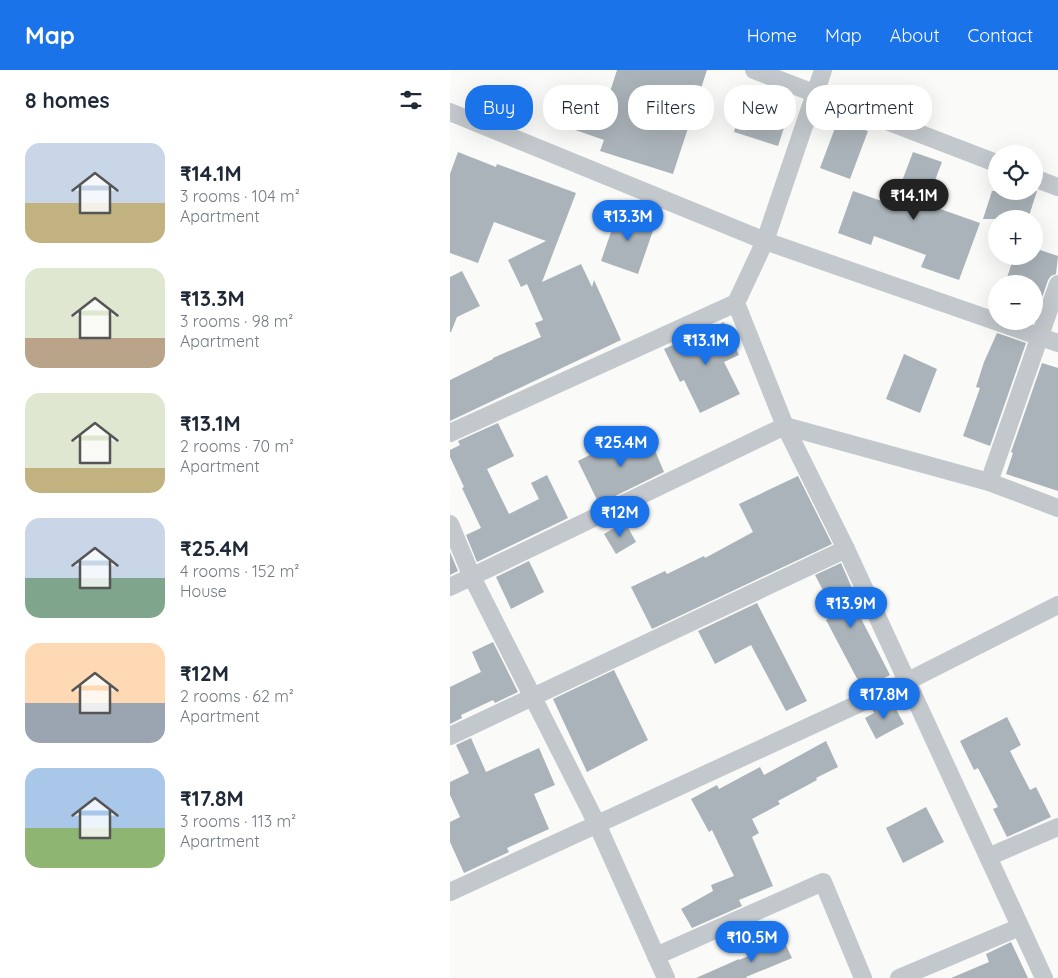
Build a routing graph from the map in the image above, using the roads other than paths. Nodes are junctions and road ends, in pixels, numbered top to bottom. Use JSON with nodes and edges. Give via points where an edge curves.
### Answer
{"nodes":[{"id":1,"x":754,"y":70,"type":"edge"},
{"id":2,"x":823,"y":70,"type":"edge"},
{"id":3,"x":818,"y":85,"type":"edge"},
{"id":4,"x":806,"y":89,"type":"edge"},
{"id":5,"x":450,"y":112,"type":"edge"},
{"id":6,"x":806,"y":123,"type":"edge"},
{"id":7,"x":911,"y":130,"type":"edge"},
{"id":8,"x":988,"y":160,"type":"edge"},
{"id":9,"x":1043,"y":181,"type":"edge"},
{"id":10,"x":1058,"y":187,"type":"edge"},
{"id":11,"x":766,"y":241,"type":"junction"},
{"id":12,"x":1058,"y":284,"type":"edge"},
{"id":13,"x":736,"y":303,"type":"junction"},
{"id":14,"x":1040,"y":337,"type":"junction"},
{"id":15,"x":1058,"y":343,"type":"edge"},
{"id":16,"x":786,"y":426,"type":"junction"},
{"id":17,"x":450,"y":434,"type":"edge"},
{"id":18,"x":989,"y":482,"type":"junction"},
{"id":19,"x":1058,"y":508,"type":"edge"},
{"id":20,"x":450,"y":524,"type":"edge"},
{"id":21,"x":846,"y":549,"type":"junction"},
{"id":22,"x":472,"y":577,"type":"junction"},
{"id":23,"x":450,"y":587,"type":"edge"},
{"id":24,"x":1058,"y":605,"type":"edge"},
{"id":25,"x":908,"y":681,"type":"junction"},
{"id":26,"x":534,"y":696,"type":"junction"},
{"id":27,"x":450,"y":736,"type":"edge"},
{"id":28,"x":597,"y":824,"type":"junction"},
{"id":29,"x":1058,"y":828,"type":"edge"},
{"id":30,"x":988,"y":857,"type":"junction"},
{"id":31,"x":450,"y":892,"type":"edge"},
{"id":32,"x":1020,"y":927,"type":"junction"},
{"id":33,"x":656,"y":956,"type":"junction"},
{"id":34,"x":666,"y":978,"type":"edge"},
{"id":35,"x":863,"y":978,"type":"edge"},
{"id":36,"x":899,"y":978,"type":"edge"},
{"id":37,"x":1044,"y":978,"type":"edge"}],
"edges":[{"from":1,"to":4,"type":"street"},
{"from":2,"to":3,"type":"street"},
{"from":5,"to":11,"type":"street"},
{"from":6,"to":11,"type":"street"},
{"from":7,"to":8,"type":"street"},
{"from":9,"to":10,"type":"street"},
{"from":11,"to":13,"type":"street"},
{"from":11,"to":14,"type":"street"},
{"from":12,"to":14,"type":"street"},
{"from":13,"to":16,"type":"street"},
{"from":13,"to":17,"type":"street"},
{"from":14,"to":15,"type":"street"},
{"from":14,"to":18,"type":"street"},
{"from":16,"to":18,"type":"street"},
{"from":16,"to":21,"type":"street"},
{"from":16,"to":22,"type":"street"},
{"from":18,"to":19,"type":"street"},
{"from":20,"to":22,"type":"street"},
{"from":21,"to":25,"type":"street"},
{"from":21,"to":26,"type":"street"},
{"from":22,"to":23,"type":"street"},
{"from":22,"to":26,"type":"street"},
{"from":24,"to":25,"type":"street"},
{"from":25,"to":28,"type":"street"},
{"from":25,"to":30,"type":"street"},
{"from":26,"to":27,"type":"street"},
{"from":26,"to":28,"type":"street"},
{"from":28,"to":31,"type":"street"},
{"from":28,"to":33,"type":"street"},
{"from":29,"to":30,"type":"street"},
{"from":30,"to":32,"type":"street"},
{"from":32,"to":36,"type":"street"},
{"from":32,"to":37,"type":"street"},
{"from":33,"to":34,"type":"street"},
{"from":33,"to":35,"type":"street","via":[[823,882]]}]}
